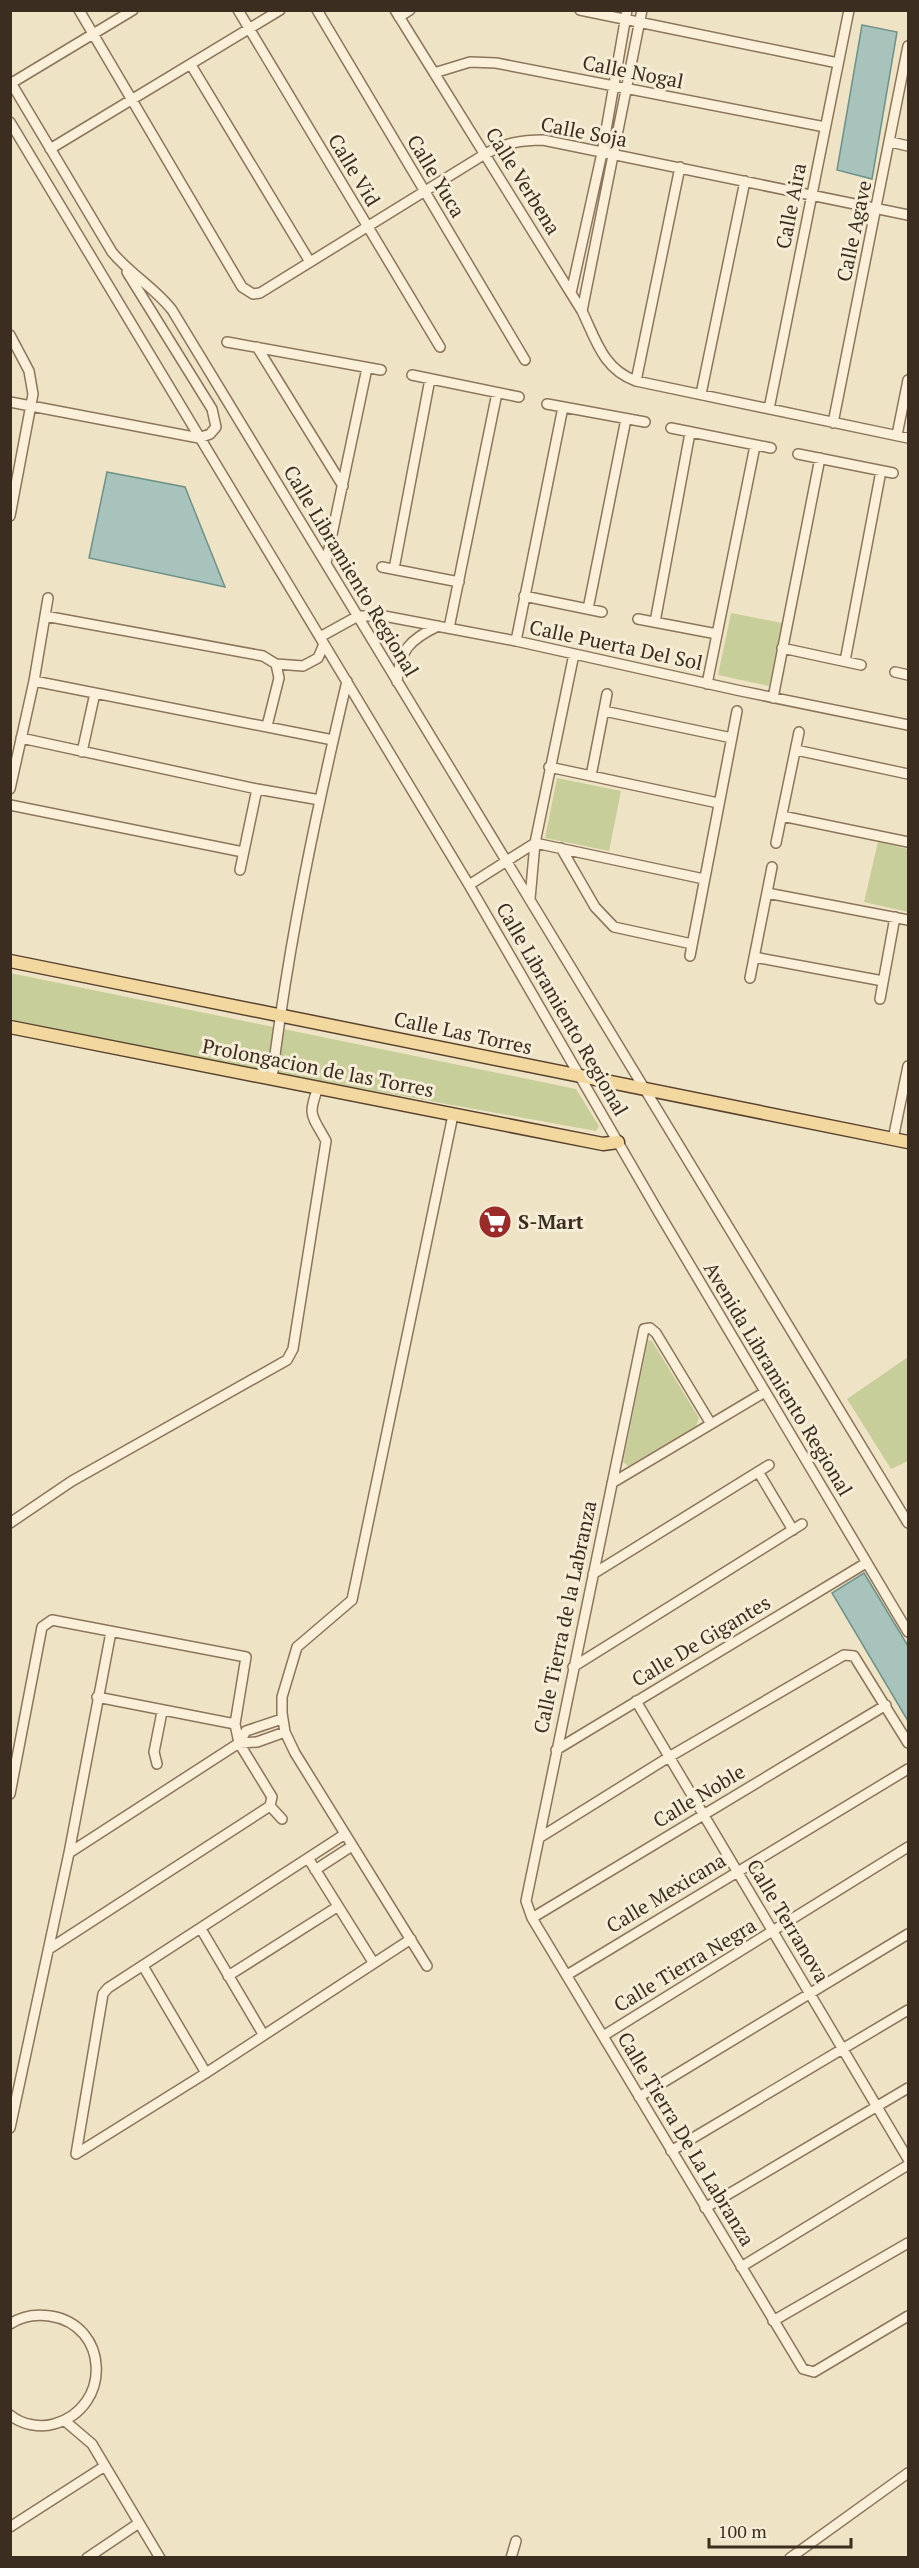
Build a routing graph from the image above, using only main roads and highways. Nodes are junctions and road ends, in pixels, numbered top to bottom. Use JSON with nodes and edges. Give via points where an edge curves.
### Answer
{"nodes":[{"id":1,"x":10,"y":961,"type":"edge"},
{"id":2,"x":10,"y":1027,"type":"edge"},
{"id":3,"x":618,"y":1142,"type":"road end"},
{"id":4,"x":909,"y":1142,"type":"edge"}],
"edges":[{"from":1,"to":4,"type":"main road","name":"Calle Las Torres"},
{"from":2,"to":3,"type":"main road","name":"Prolongacion de las Torres","via":[[603,1144]]}]}
